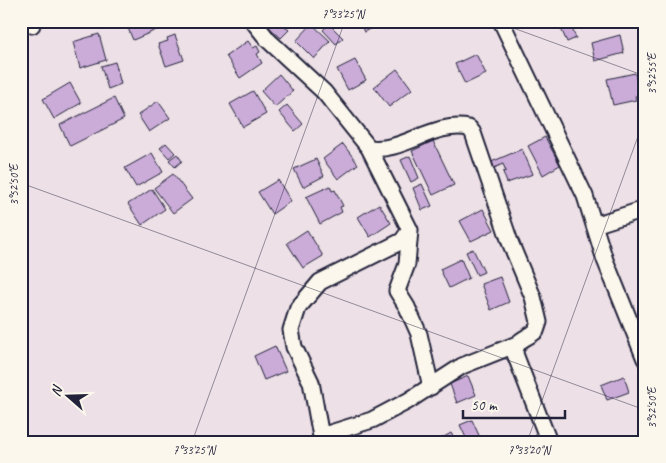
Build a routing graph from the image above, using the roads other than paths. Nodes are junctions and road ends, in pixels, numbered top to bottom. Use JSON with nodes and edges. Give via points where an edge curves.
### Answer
{"nodes":[{"id":1,"x":253,"y":21,"type":"edge"},
{"id":2,"x":501,"y":21,"type":"edge"},
{"id":3,"x":369,"y":148,"type":"junction"},
{"id":4,"x":645,"y":209,"type":"edge"},
{"id":5,"x":594,"y":225,"type":"junction"},
{"id":6,"x":410,"y":230,"type":"junction"},
{"id":7,"x":517,"y":344,"type":"junction"},
{"id":8,"x":645,"y":359,"type":"edge"},
{"id":9,"x":430,"y":387,"type":"junction"},
{"id":10,"x":322,"y":439,"type":"edge"},
{"id":11,"x":549,"y":442,"type":"edge"}],
"edges":[{"from":1,"to":3,"type":"street","via":[[268,40],[324,92]]},
{"from":2,"to":5,"type":"street","via":[[584,196]]},
{"from":3,"to":6,"type":"street"},
{"from":3,"to":7,"type":"street","via":[[393,146],[446,127],[469,128],[473,133],[510,242],[533,297],[539,322],[536,331]]},
{"from":4,"to":5,"type":"street"},
{"from":5,"to":8,"type":"street"},
{"from":6,"to":9,"type":"street","via":[[407,264],[397,291],[420,334]]},
{"from":6,"to":10,"type":"street","via":[[402,241],[320,282],[298,308],[291,330],[294,347],[312,382]]},
{"from":7,"to":9,"type":"street","via":[[462,366]]},
{"from":7,"to":11,"type":"street","via":[[515,354]]},
{"from":9,"to":10,"type":"street","via":[[372,420]]}]}
